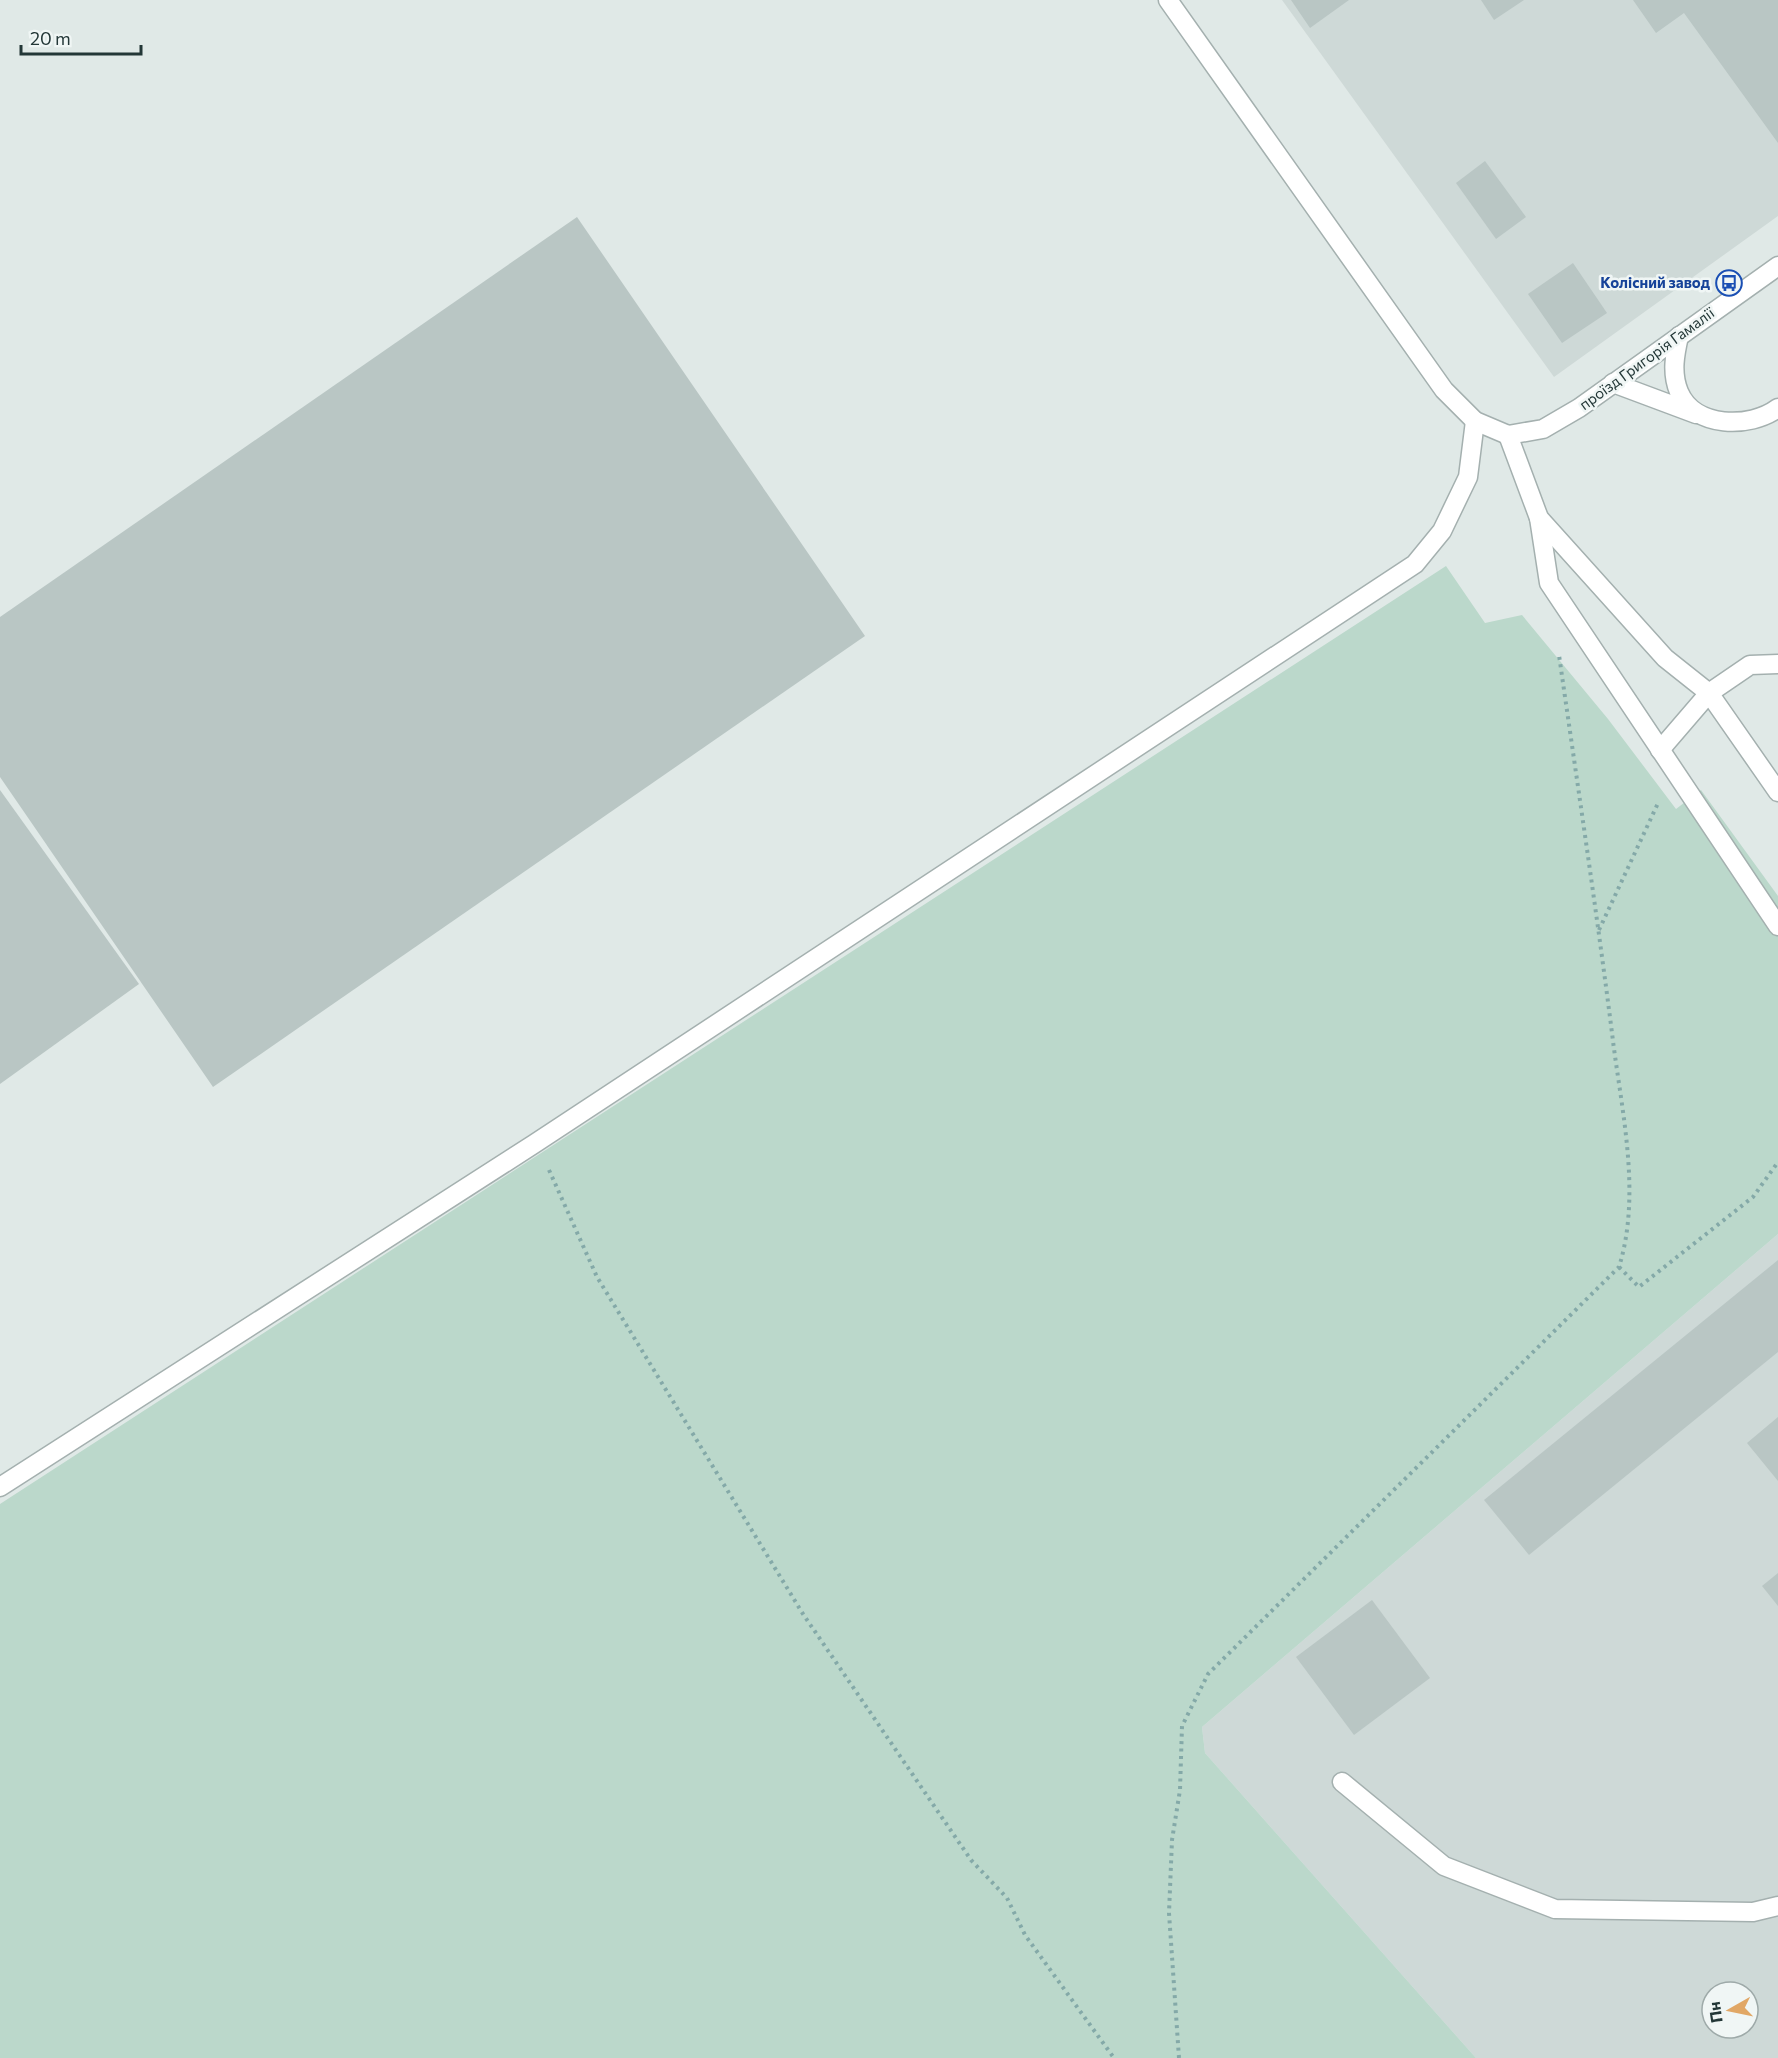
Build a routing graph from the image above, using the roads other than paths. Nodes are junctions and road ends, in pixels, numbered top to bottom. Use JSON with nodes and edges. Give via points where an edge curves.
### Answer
{"nodes":[{"id":1,"x":1168,"y":0,"type":"edge"},
{"id":2,"x":1778,"y":266,"type":"edge"},
{"id":3,"x":1679,"y":336,"type":"junction"},
{"id":4,"x":1613,"y":383,"type":"junction"},
{"id":5,"x":1778,"y":408,"type":"edge"},
{"id":6,"x":1709,"y":419,"type":"junction"},
{"id":7,"x":1475,"y":421,"type":"junction"},
{"id":8,"x":1508,"y":435,"type":"junction"},
{"id":9,"x":1539,"y":518,"type":"junction"},
{"id":10,"x":1778,"y":664,"type":"edge"},
{"id":11,"x":1708,"y":693,"type":"junction"},
{"id":12,"x":1660,"y":750,"type":"junction"},
{"id":13,"x":1778,"y":792,"type":"edge"},
{"id":14,"x":1778,"y":926,"type":"edge"},
{"id":15,"x":0,"y":1487,"type":"edge"},
{"id":16,"x":1342,"y":1782,"type":"dead end"},
{"id":17,"x":1778,"y":1906,"type":"edge"}],
"edges":[{"from":1,"to":7,"type":"street","via":[[1444,390]]},
{"from":2,"to":3,"type":"street","name":"проїзд Григорія Гамалії"},
{"from":3,"to":4,"type":"street","name":"проїзд Григорія Гамалії"},
{"from":3,"to":6,"type":"street","via":[[1674,375],[1679,393],[1688,405]]},
{"from":4,"to":6,"type":"street"},
{"from":4,"to":8,"type":"street","name":"проїзд Григорія Гамалії","via":[[1580,408],[1542,429]]},
{"from":5,"to":6,"type":"street","via":[[1753,420]]},
{"from":7,"to":8,"type":"street"},
{"from":7,"to":15,"type":"street","via":[[1468,477],[1442,531],[1415,564],[534,1144]]},
{"from":8,"to":9,"type":"street"},
{"from":9,"to":11,"type":"street","via":[[1665,658]]},
{"from":9,"to":12,"type":"street","via":[[1549,583]]},
{"from":10,"to":11,"type":"street","via":[[1750,665]]},
{"from":11,"to":12,"type":"street"},
{"from":11,"to":13,"type":"street"},
{"from":12,"to":14,"type":"street"},
{"from":16,"to":17,"type":"street","via":[[1444,1866],[1555,1909],[1753,1912]]}]}
